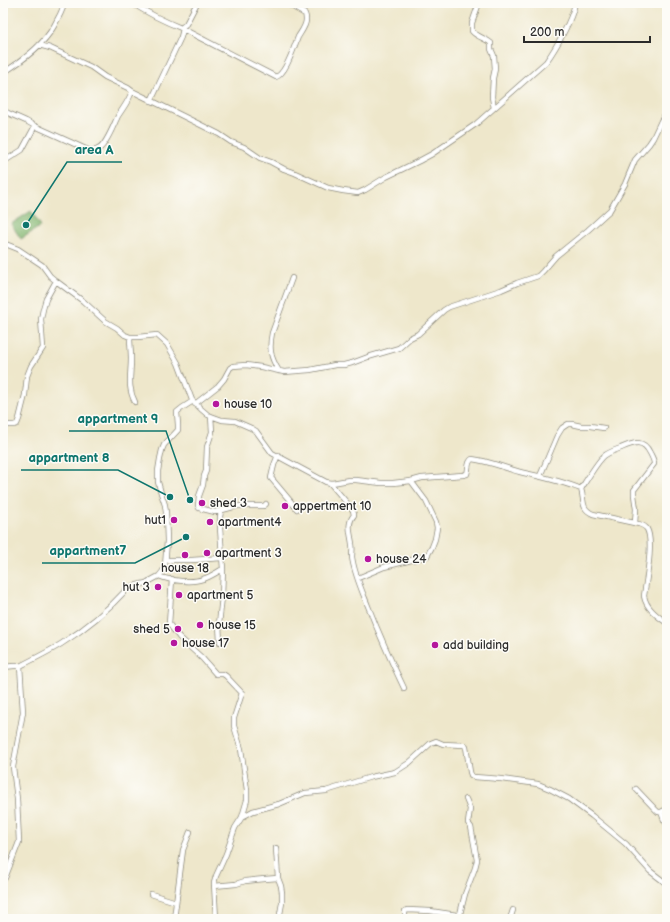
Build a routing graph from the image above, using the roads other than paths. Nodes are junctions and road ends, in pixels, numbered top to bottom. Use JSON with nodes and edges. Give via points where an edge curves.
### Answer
{"nodes":[{"id":1,"x":66,"y":3,"type":"edge"},
{"id":2,"x":132,"y":3,"type":"edge"},
{"id":3,"x":197,"y":3,"type":"edge"},
{"id":4,"x":286,"y":3,"type":"edge"},
{"id":5,"x":480,"y":3,"type":"edge"},
{"id":6,"x":576,"y":3,"type":"edge"},
{"id":7,"x":182,"y":28,"type":"junction"},
{"id":8,"x":39,"y":45,"type":"junction"},
{"id":9,"x":3,"y":73,"type":"edge"},
{"id":10,"x":132,"y":92,"type":"junction"},
{"id":11,"x":151,"y":100,"type":"junction"},
{"id":12,"x":494,"y":108,"type":"junction"},
{"id":13,"x":3,"y":110,"type":"edge"},
{"id":14,"x":667,"y":112,"type":"edge"},
{"id":15,"x":35,"y":126,"type":"junction"},
{"id":16,"x":3,"y":162,"type":"edge"},
{"id":17,"x":3,"y":242,"type":"edge"},
{"id":18,"x":292,"y":278,"type":"dead end"},
{"id":19,"x":56,"y":281,"type":"junction"},
{"id":20,"x":130,"y":337,"type":"junction"},
{"id":21,"x":279,"y":371,"type":"junction"},
{"id":22,"x":135,"y":402,"type":"dead end"},
{"id":23,"x":194,"y":402,"type":"junction"},
{"id":24,"x":211,"y":416,"type":"junction"},
{"id":25,"x":3,"y":425,"type":"edge"},
{"id":26,"x":604,"y":428,"type":"dead end"},
{"id":27,"x":278,"y":455,"type":"junction"},
{"id":28,"x":540,"y":476,"type":"junction"},
{"id":29,"x":411,"y":481,"type":"junction"},
{"id":30,"x":330,"y":483,"type":"junction"},
{"id":31,"x":581,"y":489,"type":"junction"},
{"id":32,"x":266,"y":504,"type":"dead end"},
{"id":33,"x":296,"y":509,"type":"dead end"},
{"id":34,"x":221,"y":511,"type":"junction"},
{"id":35,"x":635,"y":523,"type":"junction"},
{"id":36,"x":222,"y":558,"type":"junction"},
{"id":37,"x":166,"y":560,"type":"junction"},
{"id":38,"x":223,"y":569,"type":"junction"},
{"id":39,"x":159,"y":576,"type":"junction"},
{"id":40,"x":358,"y":578,"type":"junction"},
{"id":41,"x":172,"y":580,"type":"junction"},
{"id":42,"x":667,"y":623,"type":"edge"},
{"id":43,"x":220,"y":642,"type":"dead end"},
{"id":44,"x":20,"y":666,"type":"junction"},
{"id":45,"x":3,"y":668,"type":"edge"},
{"id":46,"x":404,"y":688,"type":"dead end"},
{"id":47,"x":636,"y":789,"type":"dead end"},
{"id":48,"x":466,"y":799,"type":"dead end"},
{"id":49,"x":667,"y":809,"type":"edge"},
{"id":50,"x":661,"y":812,"type":"junction"},
{"id":51,"x":242,"y":817,"type":"junction"},
{"id":52,"x":667,"y":824,"type":"edge"},
{"id":53,"x":190,"y":832,"type":"dead end"},
{"id":54,"x":276,"y":848,"type":"dead end"},
{"id":55,"x":278,"y":878,"type":"junction"},
{"id":56,"x":3,"y":880,"type":"edge"},
{"id":57,"x":667,"y":884,"type":"edge"},
{"id":58,"x":214,"y":886,"type":"junction"},
{"id":59,"x":151,"y":894,"type":"dead end"},
{"id":60,"x":176,"y":902,"type":"junction"},
{"id":61,"x":513,"y":910,"type":"dead end"},
{"id":62,"x":280,"y":914,"type":"dead end"},
{"id":63,"x":174,"y":919,"type":"edge"},
{"id":64,"x":216,"y":919,"type":"edge"},
{"id":65,"x":405,"y":919,"type":"edge"},
{"id":66,"x":510,"y":919,"type":"edge"}],
"edges":[{"from":1,"to":8,"type":"street","via":[[54,27]]},
{"from":2,"to":7,"type":"street"},
{"from":3,"to":7,"type":"street"},
{"from":4,"to":7,"type":"street","via":[[305,14],[306,21],[282,73],[276,77]]},
{"from":5,"to":12,"type":"street","via":[[472,23],[472,31],[491,43],[494,56]]},
{"from":6,"to":12,"type":"street","via":[[560,40],[546,62]]},
{"from":7,"to":11,"type":"street","via":[[181,36]]},
{"from":8,"to":9,"type":"street"},
{"from":8,"to":10,"type":"street","via":[[91,67]]},
{"from":10,"to":11,"type":"street"},
{"from":10,"to":15,"type":"street","via":[[98,150],[88,150]]},
{"from":11,"to":12,"type":"street","via":[[284,169],[328,188],[355,193],[432,154],[476,124]]},
{"from":13,"to":15,"type":"street"},
{"from":14,"to":21,"type":"street","via":[[649,144],[635,160],[610,210],[556,256],[538,276],[488,295],[449,306],[399,348],[344,365],[300,372]]},
{"from":15,"to":16,"type":"street","via":[[22,150]]},
{"from":17,"to":19,"type":"street","via":[[42,265]]},
{"from":18,"to":21,"type":"street","via":[[272,332],[270,349]]},
{"from":19,"to":20,"type":"street","via":[[105,321]]},
{"from":19,"to":25,"type":"street","via":[[43,309],[43,348],[27,376],[20,419],[17,424]]},
{"from":20,"to":22,"type":"street","via":[[130,389]]},
{"from":20,"to":23,"type":"street","via":[[157,335],[167,344]]},
{"from":21,"to":23,"type":"street","via":[[261,367],[232,366],[218,386]]},
{"from":23,"to":24,"type":"street"},
{"from":23,"to":37,"type":"street","via":[[177,412],[178,430],[164,445],[161,454],[158,482],[166,509]]},
{"from":24,"to":27,"type":"street","via":[[251,428],[272,453]]},
{"from":24,"to":34,"type":"street","via":[[212,432],[207,447],[206,471],[198,506],[214,512]]},
{"from":26,"to":28,"type":"street","via":[[568,424],[562,428]]},
{"from":27,"to":30,"type":"street","via":[[294,466]]},
{"from":27,"to":33,"type":"street","via":[[271,478]]},
{"from":28,"to":29,"type":"street","via":[[472,459],[468,464],[467,474]]},
{"from":28,"to":31,"type":"street"},
{"from":29,"to":30,"type":"street","via":[[381,483],[348,480]]},
{"from":29,"to":40,"type":"street","via":[[426,501],[436,522],[432,547],[427,556],[384,567]]},
{"from":30,"to":40,"type":"street","via":[[354,510],[350,529],[352,558]]},
{"from":31,"to":35,"type":"street","via":[[584,508],[588,512]]},
{"from":31,"to":35,"type":"street","via":[[604,456],[632,444],[644,444],[654,464],[634,490]]},
{"from":32,"to":34,"type":"street","via":[[237,506]]},
{"from":34,"to":36,"type":"street"},
{"from":35,"to":42,"type":"street","via":[[647,528],[650,540],[645,602],[648,608]]},
{"from":36,"to":37,"type":"street"},
{"from":36,"to":38,"type":"street"},
{"from":37,"to":39,"type":"street"},
{"from":38,"to":41,"type":"street","via":[[202,580]]},
{"from":38,"to":43,"type":"street"},
{"from":39,"to":41,"type":"street"},
{"from":39,"to":44,"type":"street","via":[[127,589],[80,632]]},
{"from":40,"to":46,"type":"street","via":[[382,641]]},
{"from":41,"to":51,"type":"street","via":[[168,624],[216,674],[226,676],[242,693],[234,726],[241,749],[247,790]]},
{"from":44,"to":45,"type":"street"},
{"from":44,"to":56,"type":"street","via":[[23,712],[13,767],[19,844]]},
{"from":47,"to":50,"type":"street","via":[[658,812]]},
{"from":48,"to":65,"type":"street","via":[[470,809],[468,823],[477,860],[460,914],[407,910]]},
{"from":49,"to":50,"type":"street"},
{"from":50,"to":52,"type":"street"},
{"from":51,"to":57,"type":"street","via":[[305,793],[326,791],[394,772],[409,763],[431,743],[458,744],[466,747],[471,775],[538,784],[569,799],[626,844],[650,871]]},
{"from":51,"to":58,"type":"street","via":[[231,837]]},
{"from":53,"to":60,"type":"street","via":[[183,850]]},
{"from":54,"to":55,"type":"street"},
{"from":55,"to":58,"type":"street"},
{"from":55,"to":62,"type":"street","via":[[282,893]]},
{"from":58,"to":64,"type":"street"},
{"from":59,"to":60,"type":"street"},
{"from":60,"to":63,"type":"street"},
{"from":61,"to":66,"type":"street"}]}
